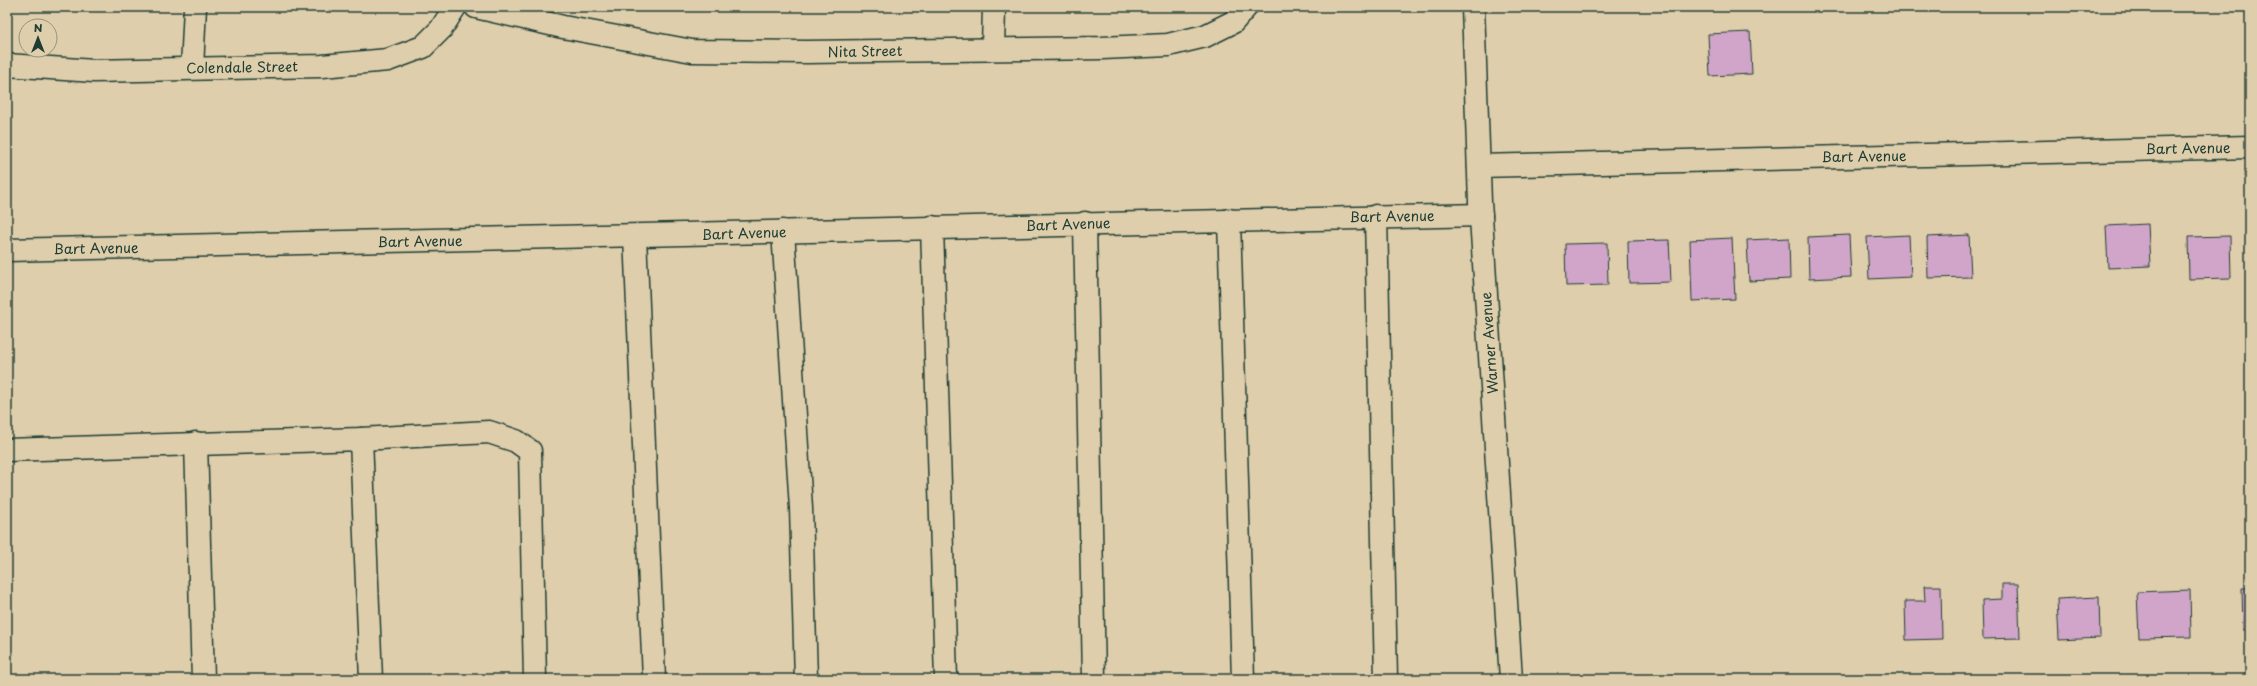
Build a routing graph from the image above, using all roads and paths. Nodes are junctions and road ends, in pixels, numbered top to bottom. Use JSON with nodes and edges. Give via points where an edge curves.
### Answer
{"nodes":[{"id":1,"x":195,"y":7,"type":"edge"},
{"id":2,"x":455,"y":7,"type":"edge"},
{"id":3,"x":476,"y":7,"type":"edge"},
{"id":4,"x":994,"y":7,"type":"edge"},
{"id":5,"x":1246,"y":7,"type":"edge"},
{"id":6,"x":1473,"y":7,"type":"edge"},
{"id":7,"x":993,"y":48,"type":"junction"},
{"id":8,"x":7,"y":65,"type":"edge"},
{"id":9,"x":192,"y":68,"type":"junction"},
{"id":10,"x":2250,"y":147,"type":"edge"},
{"id":11,"x":1479,"y":166,"type":"junction"},
{"id":12,"x":1481,"y":215,"type":"junction"},
{"id":13,"x":1376,"y":216,"type":"junction"},
{"id":14,"x":1229,"y":220,"type":"junction"},
{"id":15,"x":1085,"y":223,"type":"junction"},
{"id":16,"x":932,"y":227,"type":"junction"},
{"id":17,"x":783,"y":232,"type":"junction"},
{"id":18,"x":635,"y":236,"type":"junction"},
{"id":19,"x":7,"y":250,"type":"edge"},
{"id":20,"x":361,"y":439,"type":"junction"},
{"id":21,"x":196,"y":443,"type":"junction"},
{"id":22,"x":7,"y":450,"type":"edge"},
{"id":23,"x":203,"y":679,"type":"edge"},
{"id":24,"x":371,"y":679,"type":"edge"},
{"id":25,"x":534,"y":679,"type":"edge"},
{"id":26,"x":654,"y":679,"type":"edge"},
{"id":27,"x":806,"y":679,"type":"edge"},
{"id":28,"x":946,"y":679,"type":"edge"},
{"id":29,"x":1094,"y":679,"type":"edge"},
{"id":30,"x":1242,"y":679,"type":"edge"},
{"id":31,"x":1386,"y":679,"type":"edge"},
{"id":32,"x":1511,"y":679,"type":"edge"}],
"edges":[{"from":1,"to":9,"type":"street"},
{"from":2,"to":9,"type":"street","name":"Colendale Street","via":[[441,29],[423,47],[388,60],[322,66]]},
{"from":3,"to":7,"type":"street","name":"Nita Street","via":[[563,27],[692,51],[807,52]]},
{"from":4,"to":7,"type":"street"},
{"from":5,"to":7,"type":"street","name":"Nita Street","via":[[1233,22],[1205,36],[1168,45]]},
{"from":6,"to":11,"type":"street","name":"Warner Avenue"},
{"from":8,"to":9,"type":"street","name":"Colendale Street","via":[[94,71]]},
{"from":10,"to":11,"type":"street","name":"Bart Avenue"},
{"from":11,"to":12,"type":"street","name":"Warner Avenue"},
{"from":12,"to":13,"type":"street","name":"Bart Avenue"},
{"from":12,"to":32,"type":"street","name":"Warner Avenue"},
{"from":13,"to":14,"type":"street","name":"Bart Avenue"},
{"from":13,"to":31,"type":"street"},
{"from":14,"to":15,"type":"street","name":"Bart Avenue"},
{"from":14,"to":30,"type":"street"},
{"from":15,"to":16,"type":"street","name":"Bart Avenue"},
{"from":15,"to":29,"type":"street"},
{"from":16,"to":17,"type":"street","name":"Bart Avenue"},
{"from":16,"to":28,"type":"street"},
{"from":17,"to":18,"type":"street","name":"Bart Avenue"},
{"from":17,"to":27,"type":"street","via":[[800,508]]},
{"from":18,"to":19,"type":"street","name":"Bart Avenue"},
{"from":18,"to":26,"type":"street"},
{"from":20,"to":21,"type":"street"},
{"from":20,"to":24,"type":"street"},
{"from":20,"to":25,"type":"street","via":[[489,432],[516,441],[530,451]]},
{"from":21,"to":22,"type":"street"},
{"from":21,"to":23,"type":"street"}]}
